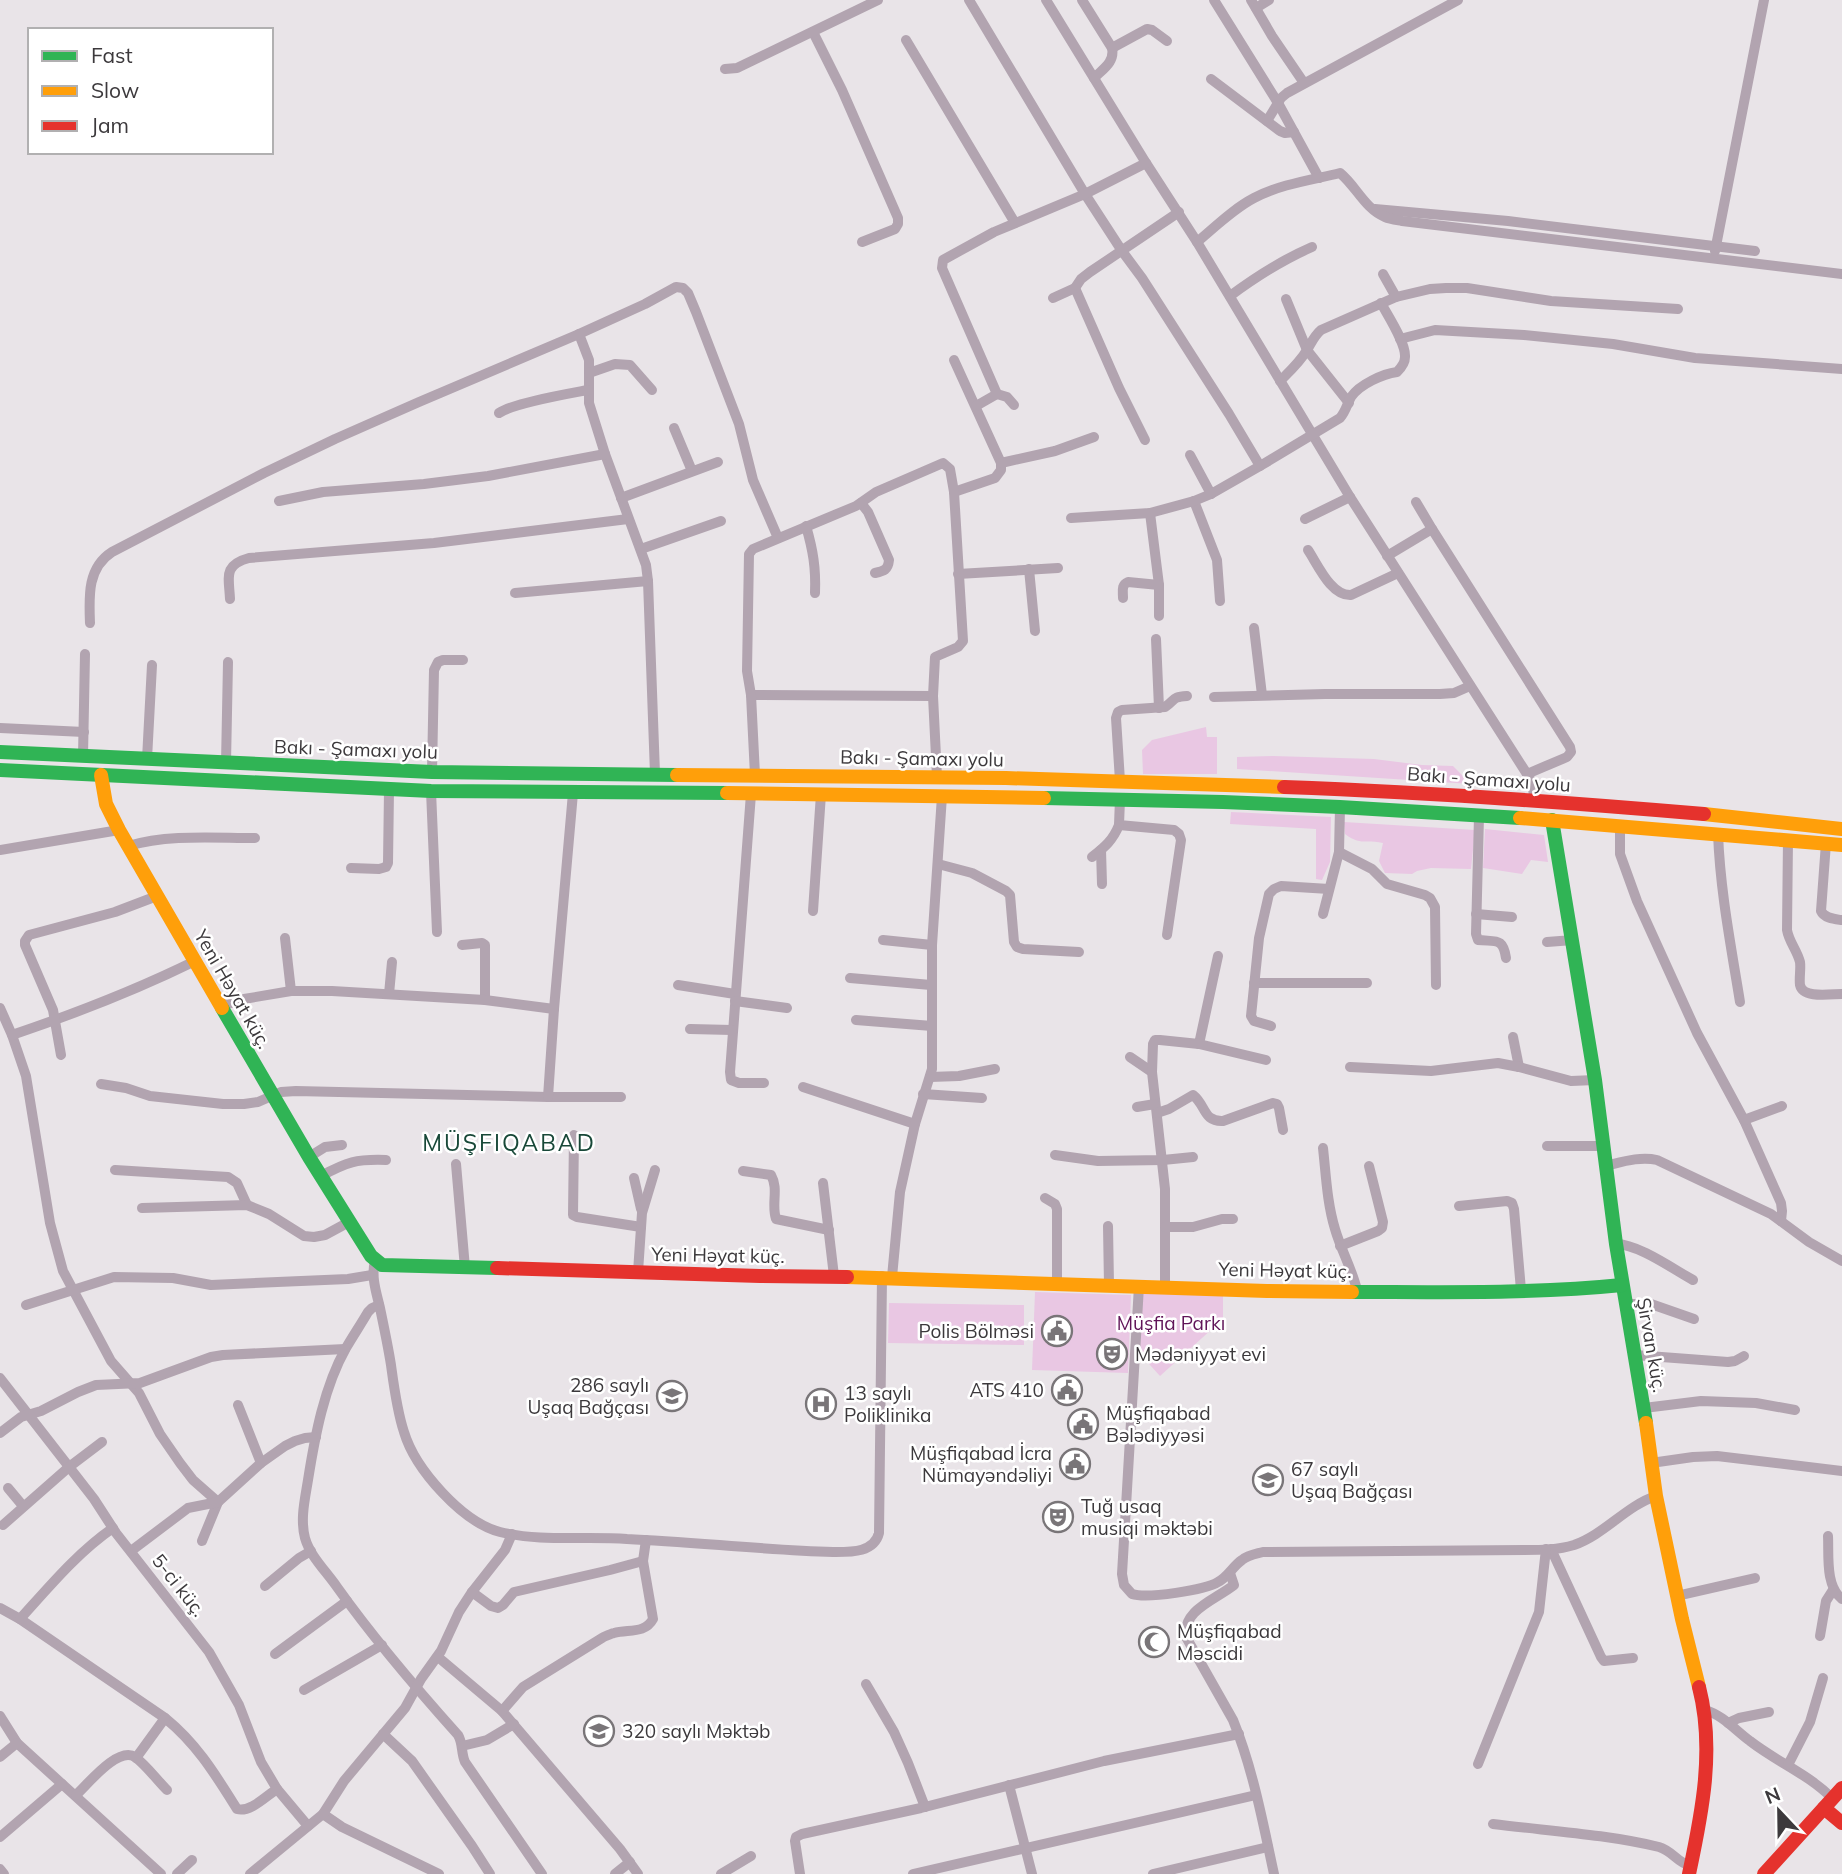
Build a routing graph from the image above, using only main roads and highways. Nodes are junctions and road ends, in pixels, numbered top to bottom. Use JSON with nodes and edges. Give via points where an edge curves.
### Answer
{"nodes":[{"id":1,"x":0,"y":752,"type":"edge"},
{"id":2,"x":0,"y":770,"type":"edge"},
{"id":3,"x":102,"y":775,"type":"junction"},
{"id":4,"x":1552,"y":820,"type":"junction"},
{"id":5,"x":1842,"y":829,"type":"edge"},
{"id":6,"x":1842,"y":845,"type":"edge"},
{"id":7,"x":1622,"y":1285,"type":"junction"},
{"id":8,"x":1832,"y":1798,"type":"edge"},
{"id":9,"x":1842,"y":1823,"type":"edge"},
{"id":10,"x":1690,"y":1870,"type":"edge"},
{"id":11,"x":1764,"y":1874,"type":"edge"}],
"edges":[{"from":1,"to":5,"type":"main road","name":"Bakı - Şamaxı yolu","via":[[432,772],[937,777],[1340,789],[1715,815]]},
{"from":2,"to":3,"type":"main road","name":"Bakı - Şamaxı yolu"},
{"from":3,"to":4,"type":"main road","name":"Bakı - Şamaxı yolu","via":[[431,791],[1120,799]]},
{"from":3,"to":7,"type":"main road","name":"Yeni Həyat küç.","via":[[106,804],[119,830],[374,1268],[887,1276],[1267,1291],[1430,1292]]},
{"from":4,"to":6,"type":"main road","name":"Bakı - Şamaxı yolu"},
{"from":4,"to":7,"type":"main road","name":"Şirvan küç.","via":[[1595,1080]]},
{"from":7,"to":10,"type":"main road","name":"Şirvan küç.","via":[[1656,1496],[1705,1710],[1705,1781]]},
{"from":8,"to":9,"type":"main road"},
{"from":8,"to":11,"type":"main road"}]}
